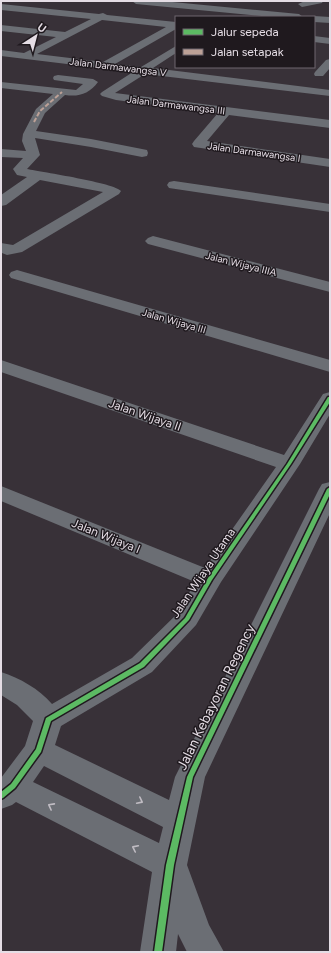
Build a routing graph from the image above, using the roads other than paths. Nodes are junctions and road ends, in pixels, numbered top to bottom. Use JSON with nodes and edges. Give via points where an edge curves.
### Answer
{"nodes":[{"id":1,"x":136,"y":1,"type":"edge"},
{"id":2,"x":319,"y":1,"type":"edge"},
{"id":3,"x":302,"y":4,"type":"dead end"},
{"id":4,"x":1,"y":7,"type":"edge"},
{"id":5,"x":114,"y":11,"type":"dead end"},
{"id":6,"x":289,"y":16,"type":"edge"},
{"id":7,"x":102,"y":17,"type":"junction"},
{"id":8,"x":315,"y":18,"type":"edge"},
{"id":9,"x":330,"y":20,"type":"edge"},
{"id":10,"x":175,"y":25,"type":"edge"},
{"id":11,"x":175,"y":26,"type":"edge"},
{"id":12,"x":1,"y":28,"type":"edge"},
{"id":13,"x":67,"y":35,"type":"junction"},
{"id":14,"x":315,"y":39,"type":"edge"},
{"id":15,"x":330,"y":41,"type":"edge"},
{"id":16,"x":175,"y":50,"type":"edge"},
{"id":17,"x":1,"y":53,"type":"edge"},
{"id":18,"x":14,"y":55,"type":"junction"},
{"id":19,"x":26,"y":56,"type":"junction"},
{"id":20,"x":1,"y":61,"type":"edge"},
{"id":21,"x":315,"y":64,"type":"edge"},
{"id":22,"x":328,"y":64,"type":"edge"},
{"id":23,"x":104,"y":66,"type":"junction"},
{"id":24,"x":142,"y":70,"type":"junction"},
{"id":25,"x":319,"y":74,"type":"dead end"},
{"id":26,"x":58,"y":78,"type":"dead end"},
{"id":27,"x":4,"y":90,"type":"edge"},
{"id":28,"x":62,"y":92,"type":"junction"},
{"id":29,"x":330,"y":93,"type":"edge"},
{"id":30,"x":226,"y":111,"type":"junction"},
{"id":31,"x":330,"y":124,"type":"edge"},
{"id":32,"x":29,"y":134,"type":"junction"},
{"id":33,"x":1,"y":153,"type":"edge"},
{"id":34,"x":142,"y":153,"type":"dead end"},
{"id":35,"x":34,"y":155,"type":"junction"},
{"id":36,"x":330,"y":162,"type":"edge"},
{"id":37,"x":38,"y":176,"type":"junction"},
{"id":38,"x":174,"y":184,"type":"dead end"},
{"id":39,"x":1,"y":202,"type":"edge"},
{"id":40,"x":301,"y":204,"type":"junction"},
{"id":41,"x":330,"y":208,"type":"edge"},
{"id":42,"x":330,"y":216,"type":"edge"},
{"id":43,"x":152,"y":241,"type":"dead end"},
{"id":44,"x":1,"y":248,"type":"edge"},
{"id":45,"x":17,"y":275,"type":"dead end"},
{"id":46,"x":330,"y":287,"type":"edge"},
{"id":47,"x":1,"y":366,"type":"edge"},
{"id":48,"x":330,"y":366,"type":"edge"},
{"id":49,"x":330,"y":398,"type":"edge"},
{"id":50,"x":289,"y":464,"type":"junction"},
{"id":51,"x":330,"y":489,"type":"edge"},
{"id":52,"x":1,"y":493,"type":"edge"},
{"id":53,"x":210,"y":579,"type":"junction"},
{"id":54,"x":1,"y":682,"type":"edge"},
{"id":55,"x":48,"y":720,"type":"junction"},
{"id":56,"x":39,"y":750,"type":"junction"},
{"id":57,"x":7,"y":791,"type":"edge"},
{"id":58,"x":180,"y":821,"type":"junction"},
{"id":59,"x":170,"y":865,"type":"junction"},
{"id":60,"x":158,"y":952,"type":"edge"},
{"id":61,"x":206,"y":952,"type":"edge"}],
"edges":[{"from":1,"to":6,"type":"street"},
{"from":2,"to":3,"type":"street"},
{"from":4,"to":7,"type":"street"},
{"from":5,"to":7,"type":"street"},
{"from":7,"to":10,"type":"street"},
{"from":7,"to":13,"type":"street"},
{"from":8,"to":9,"type":"street"},
{"from":11,"to":23,"type":"street"},
{"from":12,"to":13,"type":"street"},
{"from":13,"to":19,"type":"street"},
{"from":14,"to":15,"type":"street"},
{"from":16,"to":24,"type":"street","name":"Jalan Darmawangsa III"},
{"from":17,"to":18,"type":"street","name":"Jalan Darmawangsa V"},
{"from":18,"to":19,"type":"street","name":"Jalan Darmawangsa V"},
{"from":18,"to":20,"type":"street"},
{"from":19,"to":23,"type":"street","name":"Jalan Darmawangsa V"},
{"from":21,"to":22,"type":"street"},
{"from":22,"to":25,"type":"street"},
{"from":23,"to":24,"type":"street","name":"Jalan Darmawangsa V"},
{"from":24,"to":29,"type":"street","name":"Jalan Darmawangsa V"},
{"from":24,"to":30,"type":"street","name":"Jalan Darmawangsa III","via":[[106,94]]},
{"from":26,"to":28,"type":"street","via":[[93,82],[78,93]]},
{"from":27,"to":28,"type":"street","via":[[16,87]]},
{"from":28,"to":32,"type":"street","via":[[40,111]]},
{"from":30,"to":31,"type":"street","name":"Jalan Darmawangsa III"},
{"from":30,"to":36,"type":"street","name":"Jalan Darmawangsa I","via":[[198,144]]},
{"from":32,"to":34,"type":"street","via":[[86,137]]},
{"from":32,"to":35,"type":"street","via":[[28,141]]},
{"from":33,"to":35,"type":"street"},
{"from":35,"to":37,"type":"street","via":[[20,171]]},
{"from":37,"to":39,"type":"street"},
{"from":37,"to":44,"type":"street","via":[[114,191],[17,249]]},
{"from":38,"to":40,"type":"street"},
{"from":40,"to":41,"type":"street"},
{"from":40,"to":42,"type":"street"},
{"from":43,"to":46,"type":"street","name":"Jalan Wijaya IIIA"},
{"from":45,"to":48,"type":"street","name":"Jalan Wijaya III"},
{"from":47,"to":50,"type":"street","name":"Jalan Wijaya II"},
{"from":49,"to":50,"type":"street","name":"Jalan Wijaya Utama"},
{"from":50,"to":53,"type":"street","name":"Jalan Wijaya Utama"},
{"from":51,"to":58,"type":"street","name":"Jalan Kebayoran Regency","via":[[190,777]]},
{"from":52,"to":53,"type":"street","name":"Jalan Wijaya I"},
{"from":53,"to":55,"type":"street","name":"Jalan Wijaya Utama","via":[[187,619],[142,665]]},
{"from":54,"to":55,"type":"street","via":[[39,706]]},
{"from":55,"to":56,"type":"street"},
{"from":56,"to":57,"type":"street"},
{"from":56,"to":58,"type":"street","one_way":true},
{"from":59,"to":57,"type":"street","one_way":true},
{"from":58,"to":59,"type":"street","name":"Jalan Kebayoran Regency"},
{"from":59,"to":60,"type":"street","name":"Jalan Kebayoran Regency"},
{"from":59,"to":61,"type":"street","via":[[195,933]]}]}
